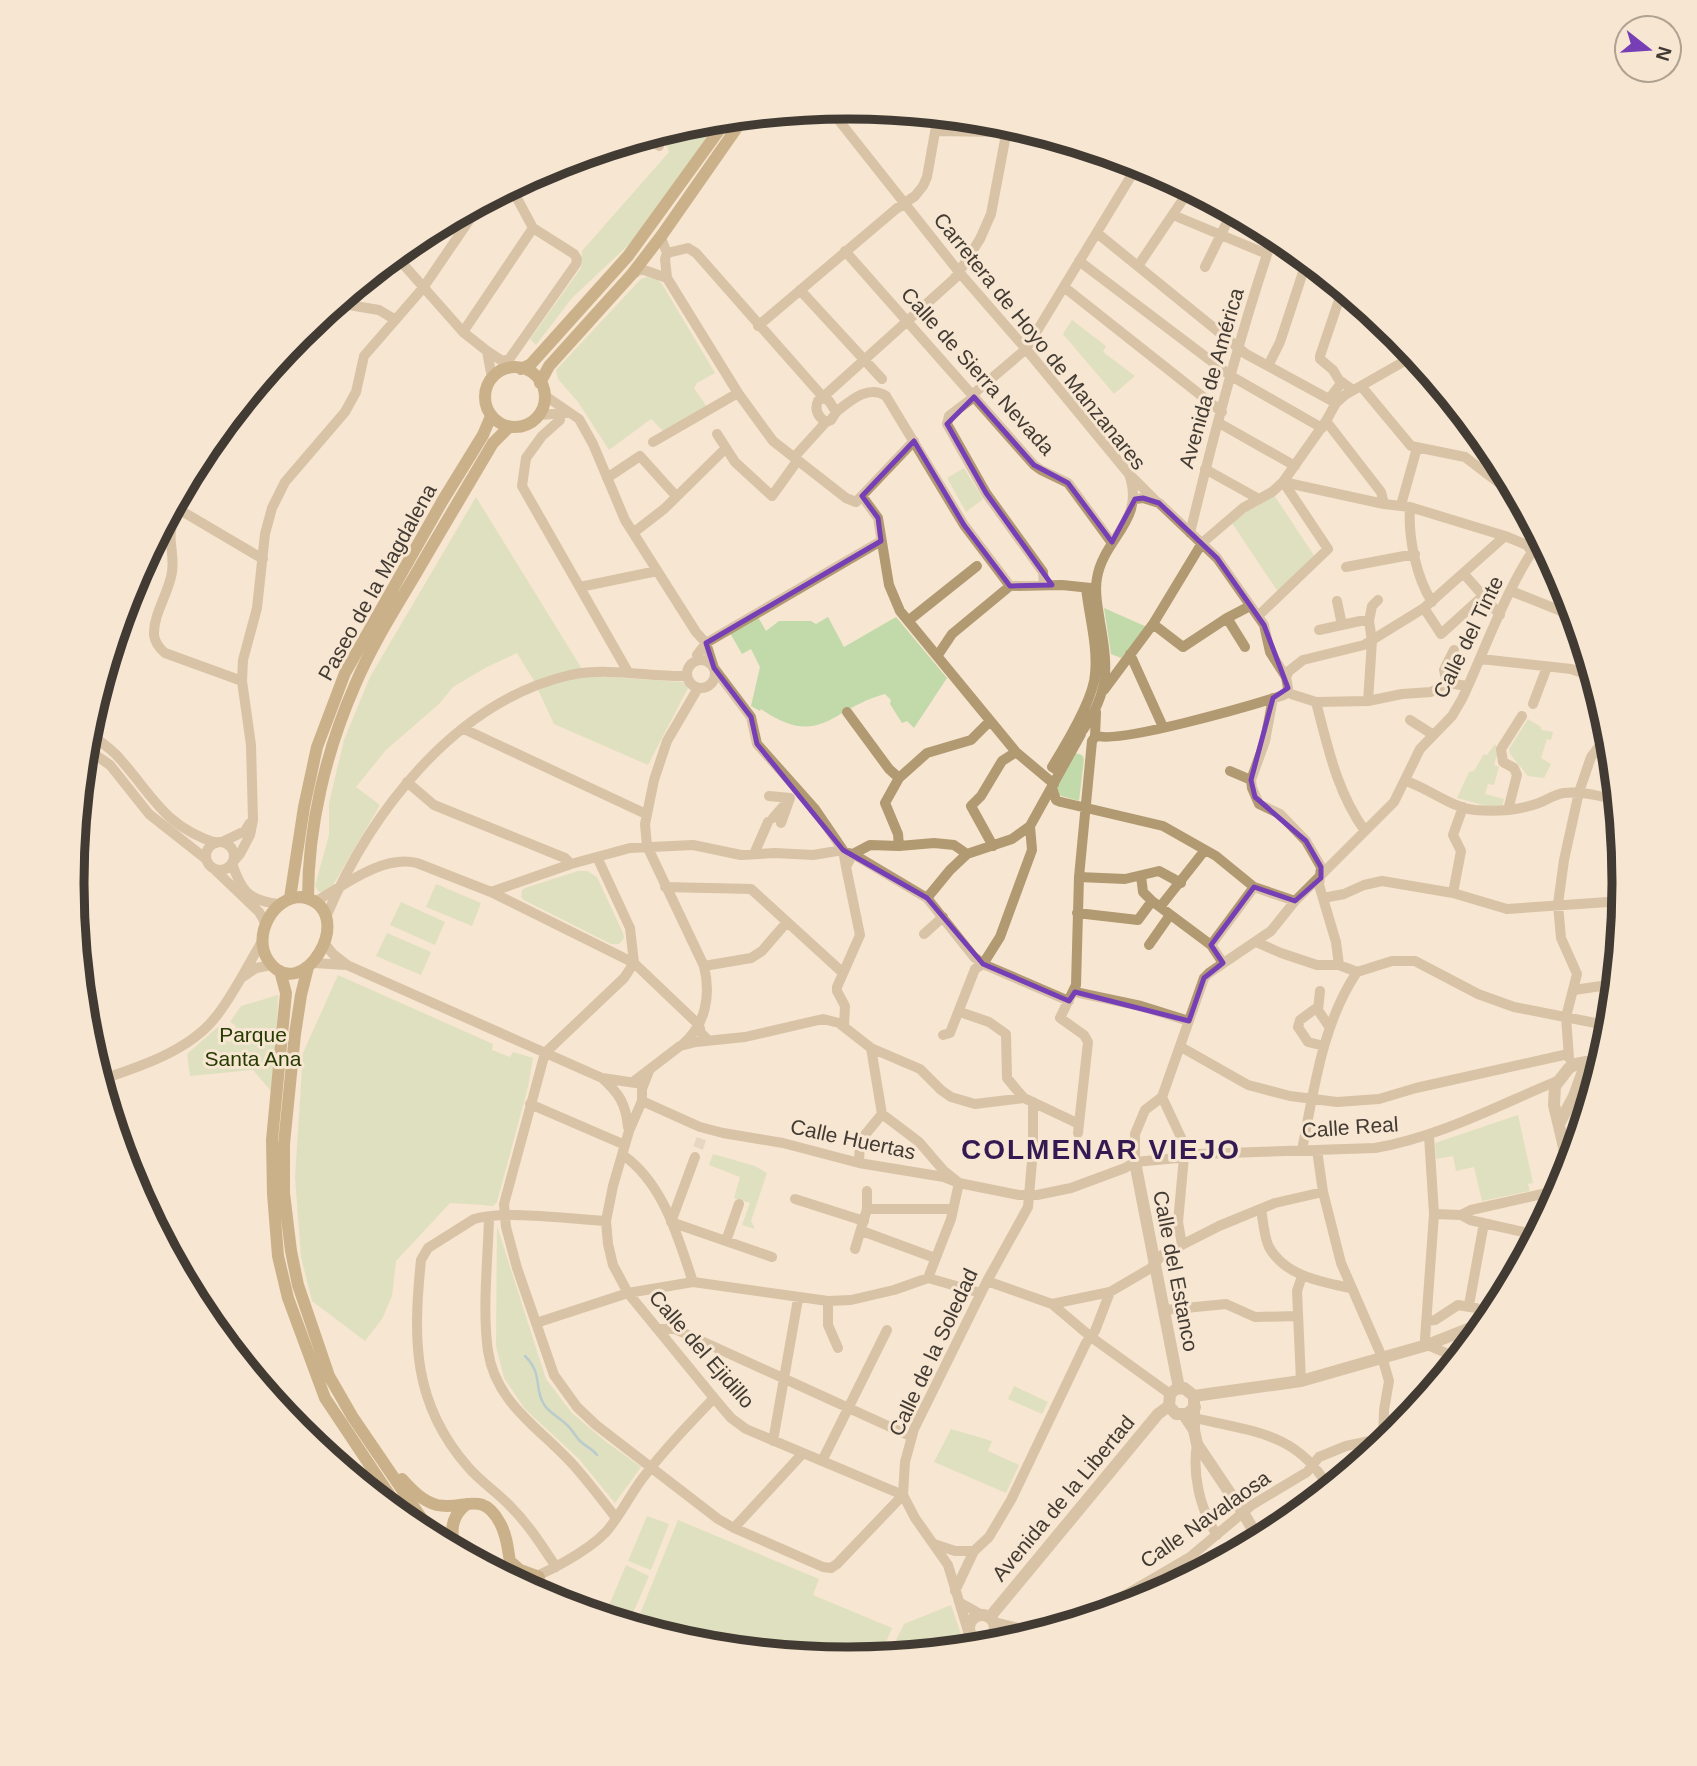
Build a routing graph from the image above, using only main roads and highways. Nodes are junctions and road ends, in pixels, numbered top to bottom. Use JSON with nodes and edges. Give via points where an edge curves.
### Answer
{"nodes":[{"id":1,"x":738,"y":127,"type":"edge"},
{"id":2,"x":720,"y":130,"type":"edge"},
{"id":3,"x":513,"y":366,"type":"junction"},
{"id":4,"x":542,"y":389,"type":"junction"},
{"id":5,"x":491,"y":416,"type":"junction"},
{"id":6,"x":509,"y":427,"type":"junction"},
{"id":7,"x":312,"y":900,"type":"junction"},
{"id":8,"x":285,"y":901,"type":"junction"},
{"id":9,"x":311,"y":965,"type":"junction"},
{"id":10,"x":276,"y":968,"type":"junction"},
{"id":11,"x":325,"y":1398,"type":"junction"},
{"id":12,"x":352,"y":1416,"type":"junction"},
{"id":13,"x":366,"y":1476,"type":"edge"},
{"id":14,"x":389,"y":1494,"type":"edge"},
{"id":15,"x":468,"y":1503,"type":"junction"},
{"id":16,"x":420,"y":1516,"type":"edge"},
{"id":17,"x":454,"y":1537,"type":"edge"},
{"id":18,"x":512,"y":1563,"type":"junction"},
{"id":19,"x":510,"y":1569,"type":"edge"},
{"id":20,"x":514,"y":1571,"type":"edge"},
{"id":21,"x":539,"y":1577,"type":"road end"}],
"edges":[{"from":1,"to":4,"type":"main road","via":[[637,272],[549,366]]},
{"from":2,"to":3,"type":"main road","via":[[628,256],[531,364]]},
{"from":3,"to":4,"type":"main road","via":[[532,374]]},
{"from":3,"to":5,"type":"main road","via":[[492,378],[485,397]]},
{"from":4,"to":6,"type":"main road","via":[[539,415],[526,425]]},
{"from":5,"to":6,"type":"main road"},
{"from":5,"to":8,"type":"main road","name":"Paseo de la Magdalena","via":[[341,682],[317,747]]},
{"from":6,"to":7,"type":"main road","name":"Paseo de la Magdalena","via":[[493,443],[392,612],[355,684],[331,749],[318,803],[308,878]]},
{"from":7,"to":8,"type":"main road"},
{"from":7,"to":9,"type":"main road","via":[[326,917],[327,933]]},
{"from":8,"to":10,"type":"main road","via":[[266,924],[263,940],[265,955]]},
{"from":9,"to":10,"type":"main road","via":[[289,973]]},
{"from":9,"to":12,"type":"main road","via":[[301,995],[290,1081],[284,1193],[298,1285],[329,1376]]},
{"from":10,"to":11,"type":"main road","via":[[286,993],[272,1140],[278,1256],[288,1298]]},
{"from":11,"to":13,"type":"main road"},
{"from":11,"to":14,"type":"main road"},
{"from":12,"to":15,"type":"main road","via":[[415,1493],[434,1504]]},
{"from":12,"to":16,"type":"main road"},
{"from":15,"to":17,"type":"main road","via":[[454,1519]]},
{"from":15,"to":18,"type":"main road","via":[[486,1506],[494,1513]]},
{"from":18,"to":19,"type":"main road"},
{"from":18,"to":20,"type":"main road"},
{"from":18,"to":21,"type":"main road"}]}
